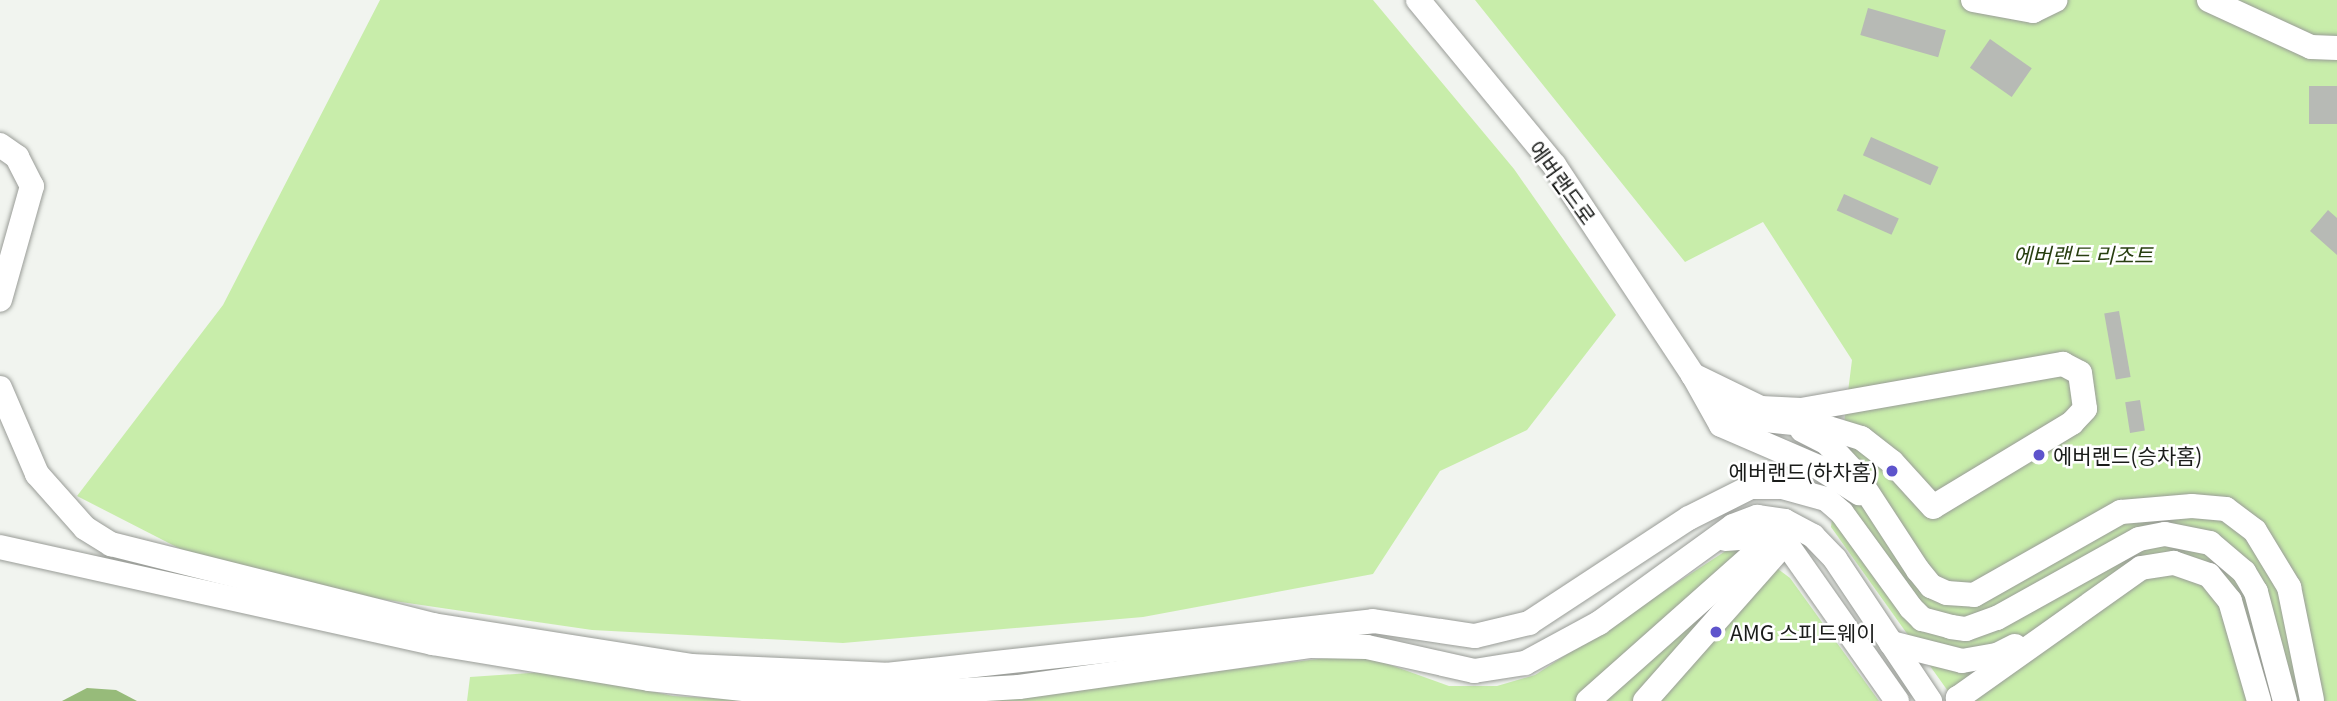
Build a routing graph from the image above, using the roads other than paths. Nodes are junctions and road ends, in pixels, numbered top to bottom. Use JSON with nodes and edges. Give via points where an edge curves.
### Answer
{"nodes":[{"id":1,"x":1418,"y":0,"type":"edge"},
{"id":2,"x":1973,"y":0,"type":"edge"},
{"id":3,"x":2056,"y":0,"type":"edge"},
{"id":4,"x":2209,"y":0,"type":"edge"},
{"id":5,"x":2337,"y":48,"type":"edge"},
{"id":6,"x":0,"y":145,"type":"edge"},
{"id":7,"x":0,"y":300,"type":"edge"},
{"id":8,"x":1693,"y":375,"type":"junction"},
{"id":9,"x":0,"y":388,"type":"edge"},
{"id":10,"x":1761,"y":408,"type":"junction"},
{"id":11,"x":1787,"y":422,"type":"junction"},
{"id":12,"x":1874,"y":507,"type":"junction"},
{"id":13,"x":1714,"y":541,"type":"junction"},
{"id":14,"x":1786,"y":543,"type":"junction"},
{"id":15,"x":0,"y":547,"type":"edge"},
{"id":16,"x":2066,"y":621,"type":"junction"},
{"id":17,"x":1891,"y":643,"type":"junction"},
{"id":18,"x":2312,"y":700,"type":"edge"},
{"id":19,"x":1588,"y":701,"type":"edge"},
{"id":20,"x":1645,"y":701,"type":"edge"},
{"id":21,"x":1897,"y":701,"type":"edge"},
{"id":22,"x":1930,"y":701,"type":"edge"},
{"id":23,"x":1960,"y":701,"type":"edge"},
{"id":24,"x":2259,"y":701,"type":"edge"},
{"id":25,"x":2285,"y":701,"type":"edge"}],
"edges":[{"from":1,"to":8,"type":"street","name":"에버랜드로","via":[[1554,165]]},
{"from":2,"to":3,"type":"street","via":[[2033,11]]},
{"from":4,"to":5,"type":"street","via":[[2302,43]]},
{"from":6,"to":7,"type":"street","via":[[22,163],[32,186]]},
{"from":8,"to":10,"type":"street"},
{"from":8,"to":11,"type":"street","via":[[1723,404],[1755,419]]},
{"from":8,"to":12,"type":"street","via":[[1721,425],[1844,480]]},
{"from":9,"to":25,"type":"street","via":[[37,474],[85,528],[111,544],[433,625],[691,666],[886,675],[1373,621],[1475,636],[1529,623],[1689,518],[1751,487],[1782,487],[1826,499],[1842,513],[1922,619],[1966,629],[1997,618],[2138,539],[2165,534],[2210,543],[2237,564],[2256,592]]},
{"from":10,"to":11,"type":"street"},
{"from":10,"to":11,"type":"street","via":[[1801,410],[2063,364],[2080,373],[2086,393],[2085,409],[2072,423],[1933,507],[1861,438]]},
{"from":11,"to":12,"type":"street","via":[[1827,443],[1854,472]]},
{"from":12,"to":18,"type":"street","via":[[1931,586],[1963,595],[1974,594],[2121,512],[2192,506],[2226,509],[2256,531],[2289,587]]},
{"from":13,"to":14,"type":"street","via":[[1767,536]]},
{"from":13,"to":15,"type":"street","via":[[1599,623],[1525,663],[1474,671],[1367,647],[1311,646],[1019,687],[901,694],[771,691],[649,679],[432,643]]},
{"from":13,"to":17,"type":"street","via":[[1733,526],[1757,517],[1785,521],[1813,536],[1835,559]]},
{"from":14,"to":19,"type":"street","via":[[1756,552]]},
{"from":14,"to":20,"type":"street"},
{"from":14,"to":21,"type":"street"},
{"from":16,"to":17,"type":"street","via":[[1997,655],[1973,661],[1947,659]]},
{"from":16,"to":23,"type":"street","via":[[1958,698]]},
{"from":16,"to":24,"type":"street","via":[[2141,568],[2174,563],[2194,567],[2209,575],[2230,601]]},
{"from":17,"to":22,"type":"street"}]}
